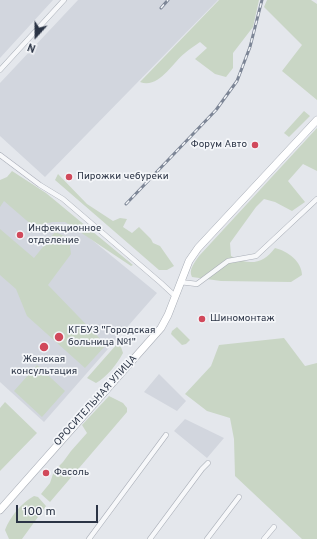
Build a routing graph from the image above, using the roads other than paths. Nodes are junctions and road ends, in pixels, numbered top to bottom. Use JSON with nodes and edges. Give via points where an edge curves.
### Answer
{"nodes":[{"id":1,"x":64,"y":0,"type":"edge"},
{"id":2,"x":0,"y":70,"type":"edge"},
{"id":3,"x":317,"y":120,"type":"edge"},
{"id":4,"x":0,"y":156,"type":"edge"},
{"id":5,"x":317,"y":199,"type":"edge"},
{"id":6,"x":180,"y":282,"type":"junction"},
{"id":7,"x":175,"y":296,"type":"junction"},
{"id":8,"x":166,"y":435,"type":"dead end"},
{"id":9,"x":208,"y":463,"type":"dead end"},
{"id":10,"x":239,"y":497,"type":"dead end"},
{"id":11,"x":0,"y":510,"type":"edge"},
{"id":12,"x":274,"y":527,"type":"dead end"},
{"id":13,"x":89,"y":539,"type":"edge"},
{"id":14,"x":150,"y":539,"type":"edge"},
{"id":15,"x":207,"y":539,"type":"edge"},
{"id":16,"x":264,"y":539,"type":"edge"}],
"edges":[{"from":1,"to":2,"type":"street"},
{"from":3,"to":6,"type":"main road","name":"ОРОСИТЕЛЬНАЯ УЛИЦА","via":[[202,243],[189,261]]},
{"from":4,"to":7,"type":"street","via":[[40,186],[63,199]]},
{"from":5,"to":6,"type":"street","via":[[256,256],[228,261],[197,284]]},
{"from":6,"to":7,"type":"main road","name":"ОРОСИТЕЛЬНАЯ УЛИЦА"},
{"from":7,"to":11,"type":"main road","name":"ОРОСИТЕЛЬНАЯ УЛИЦА","via":[[159,331]]},
{"from":8,"to":13,"type":"street"},
{"from":9,"to":14,"type":"street"},
{"from":10,"to":15,"type":"street"},
{"from":12,"to":16,"type":"street"}]}
